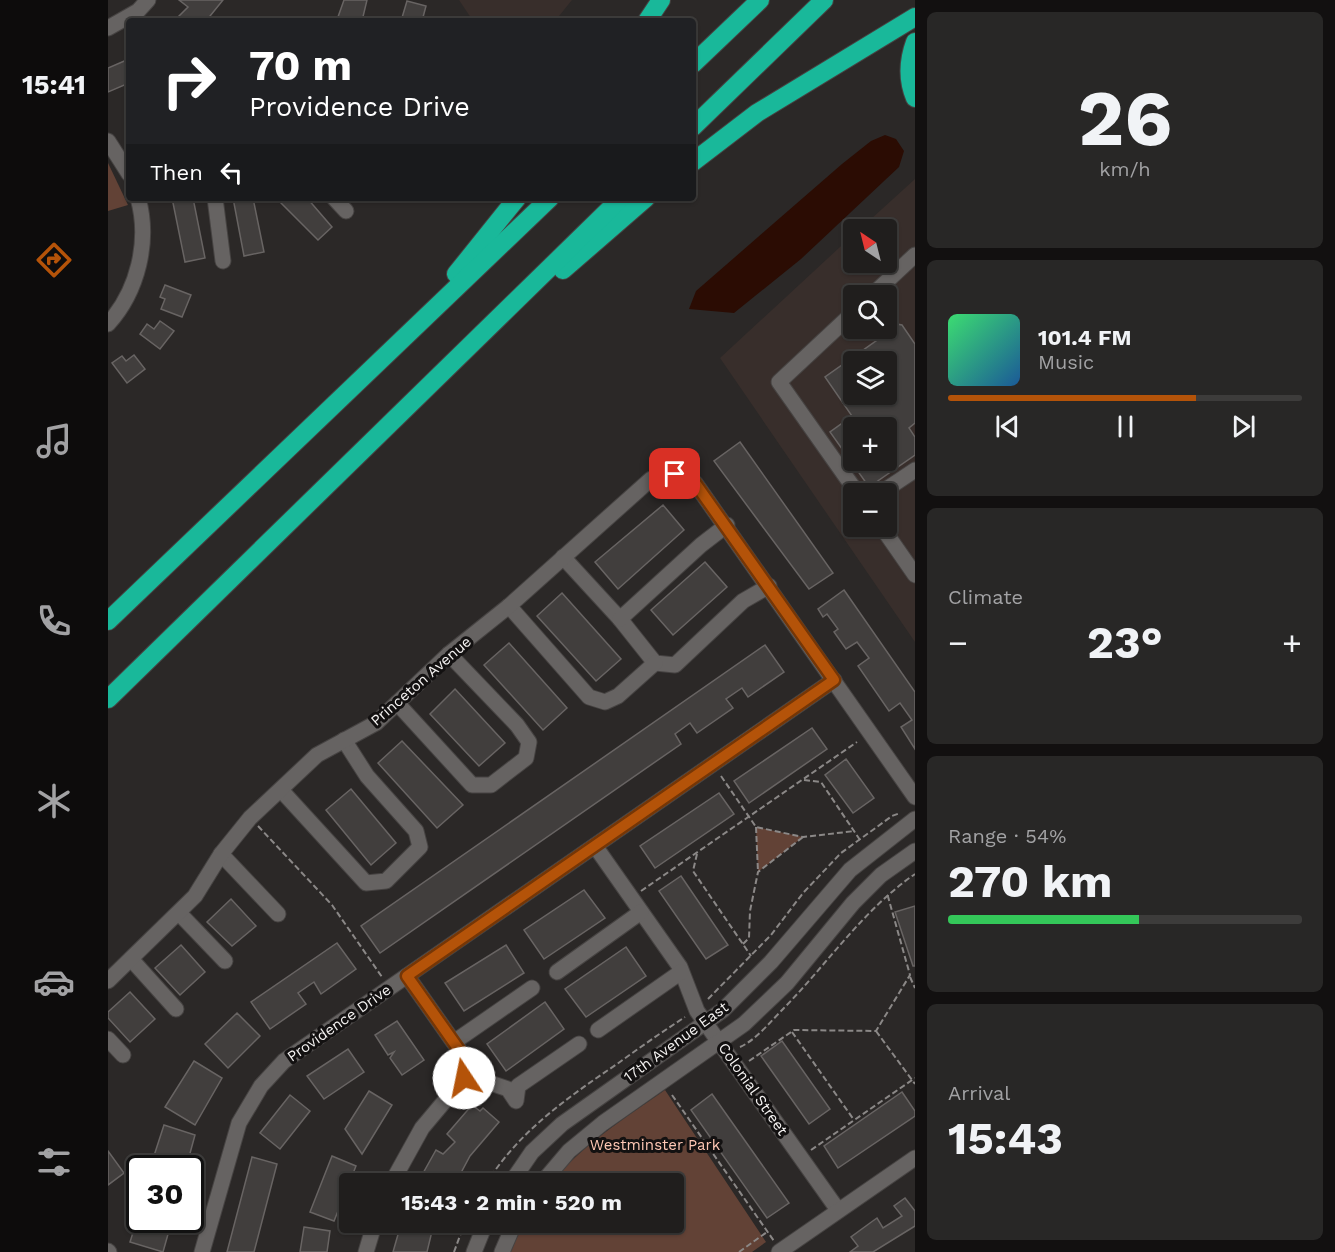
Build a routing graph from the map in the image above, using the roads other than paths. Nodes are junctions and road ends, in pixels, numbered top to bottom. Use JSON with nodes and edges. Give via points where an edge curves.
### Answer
{"nodes":[{"id":1,"x":148,"y":0,"type":"edge"},
{"id":2,"x":661,"y":0,"type":"edge"},
{"id":3,"x":760,"y":0,"type":"edge"},
{"id":4,"x":824,"y":0,"type":"edge"},
{"id":5,"x":915,"y":17,"type":"edge"},
{"id":6,"x":649,"y":18,"type":"edge"},
{"id":7,"x":108,"y":28,"type":"edge"},
{"id":8,"x":915,"y":42,"type":"edge"},
{"id":9,"x":696,"y":61,"type":"edge"},
{"id":10,"x":915,"y":98,"type":"edge"},
{"id":11,"x":696,"y":125,"type":"edge"},
{"id":12,"x":108,"y":141,"type":"edge"},
{"id":13,"x":696,"y":160,"type":"edge"},
{"id":14,"x":126,"y":169,"type":"edge"},
{"id":15,"x":138,"y":201,"type":"edge"},
{"id":16,"x":215,"y":201,"type":"edge"},
{"id":17,"x":337,"y":201,"type":"edge"},
{"id":18,"x":515,"y":201,"type":"edge"},
{"id":19,"x":547,"y":201,"type":"edge"},
{"id":20,"x":618,"y":201,"type":"edge"},
{"id":21,"x":643,"y":201,"type":"edge"},
{"id":22,"x":346,"y":211,"type":"dead end"},
{"id":23,"x":915,"y":255,"type":"edge"},
{"id":24,"x":223,"y":261,"type":"dead end"},
{"id":25,"x":883,"y":285,"type":"edge"},
{"id":26,"x":843,"y":322,"type":"edge"},
{"id":27,"x":108,"y":324,"type":"edge"},
{"id":28,"x":409,"y":332,"type":"junction"},
{"id":29,"x":421,"y":393,"type":"junction"},
{"id":30,"x":915,"y":470,"type":"edge"},
{"id":31,"x":850,"y":483,"type":"edge"},
{"id":32,"x":896,"y":483,"type":"edge"},
{"id":33,"x":726,"y":525,"type":"junction"},
{"id":34,"x":889,"y":537,"type":"edge"},
{"id":35,"x":563,"y":557,"type":"junction"},
{"id":36,"x":915,"y":575,"type":"edge"},
{"id":37,"x":769,"y":586,"type":"junction"},
{"id":38,"x":509,"y":606,"type":"junction"},
{"id":39,"x":620,"y":619,"type":"junction"},
{"id":40,"x":108,"y":621,"type":"edge"},
{"id":41,"x":449,"y":654,"type":"junction"},
{"id":42,"x":655,"y":663,"type":"junction"},
{"id":43,"x":834,"y":680,"type":"junction"},
{"id":44,"x":108,"y":699,"type":"edge"},
{"id":45,"x":397,"y":704,"type":"junction"},
{"id":46,"x":344,"y":740,"type":"junction"},
{"id":47,"x":281,"y":789,"type":"junction"},
{"id":48,"x":915,"y":797,"type":"edge"},
{"id":49,"x":915,"y":819,"type":"edge"},
{"id":50,"x":595,"y":846,"type":"junction"},
{"id":51,"x":915,"y":851,"type":"edge"},
{"id":52,"x":221,"y":854,"type":"junction"},
{"id":53,"x":641,"y":912,"type":"junction"},
{"id":54,"x":179,"y":913,"type":"junction"},
{"id":55,"x":278,"y":914,"type":"dead end"},
{"id":56,"x":131,"y":959,"type":"junction"},
{"id":57,"x":225,"y":961,"type":"dead end"},
{"id":58,"x":557,"y":972,"type":"dead end"},
{"id":59,"x":681,"y":972,"type":"junction"},
{"id":60,"x":407,"y":976,"type":"junction"},
{"id":61,"x":108,"y":981,"type":"edge"},
{"id":62,"x":532,"y":988,"type":"dead end"},
{"id":63,"x":176,"y":1009,"type":"dead end"},
{"id":64,"x":705,"y":1023,"type":"junction"},
{"id":65,"x":598,"y":1030,"type":"dead end"},
{"id":66,"x":108,"y":1039,"type":"edge"},
{"id":67,"x":454,"y":1042,"type":"junction"},
{"id":68,"x":579,"y":1044,"type":"dead end"},
{"id":69,"x":722,"y":1045,"type":"junction"},
{"id":70,"x":123,"y":1055,"type":"dead end"},
{"id":71,"x":464,"y":1074,"type":"junction"},
{"id":72,"x":915,"y":1158,"type":"edge"},
{"id":73,"x":397,"y":1173,"type":"edge"},
{"id":74,"x":518,"y":1173,"type":"edge"},
{"id":75,"x":550,"y":1173,"type":"edge"},
{"id":76,"x":838,"y":1210,"type":"junction"},
{"id":77,"x":372,"y":1233,"type":"edge"},
{"id":78,"x":482,"y":1233,"type":"edge"},
{"id":79,"x":510,"y":1233,"type":"edge"},
{"id":80,"x":780,"y":1251,"type":"edge"},
{"id":81,"x":202,"y":1252,"type":"edge"},
{"id":82,"x":366,"y":1252,"type":"edge"},
{"id":83,"x":474,"y":1252,"type":"edge"},
{"id":84,"x":502,"y":1252,"type":"edge"}],
"edges":[{"from":1,"to":7,"type":"street","via":[[138,11]]},
{"from":2,"to":6,"type":"highway"},
{"from":3,"to":9,"type":"highway"},
{"from":4,"to":11,"type":"highway"},
{"from":5,"to":13,"type":"highway","via":[[757,113]]},
{"from":8,"to":10,"type":"highway","via":[[909,57],[909,74]]},
{"from":12,"to":14,"type":"street"},
{"from":15,"to":27,"type":"street","via":[[142,243],[139,266],[123,305]]},
{"from":16,"to":24,"type":"street"},
{"from":17,"to":22,"type":"street"},
{"from":18,"to":28,"type":"highway"},
{"from":19,"to":28,"type":"highway"},
{"from":20,"to":29,"type":"highway"},
{"from":21,"to":29,"type":"highway"},
{"from":23,"to":25,"type":"street"},
{"from":26,"to":31,"type":"street","via":[[779,382]]},
{"from":28,"to":40,"type":"highway"},
{"from":29,"to":44,"type":"highway"},
{"from":30,"to":32,"type":"street"},
{"from":33,"to":35,"type":"street","name":"Princeton Avenue","via":[[695,483],[675,474],[651,479]]},
{"from":33,"to":37,"type":"street"},
{"from":33,"to":39,"type":"street"},
{"from":34,"to":36,"type":"street"},
{"from":35,"to":38,"type":"street","name":"Princeton Avenue"},
{"from":35,"to":39,"type":"street"},
{"from":37,"to":42,"type":"street","via":[[743,601],[675,665]]},
{"from":37,"to":43,"type":"street"},
{"from":38,"to":41,"type":"street","name":"Princeton Avenue"},
{"from":38,"to":42,"type":"street","via":[[590,697],[605,702],[618,696]]},
{"from":39,"to":42,"type":"street"},
{"from":41,"to":45,"type":"street","name":"Princeton Avenue"},
{"from":41,"to":45,"type":"street","via":[[517,725],[529,742],[526,758],[491,785],[472,785]]},
{"from":43,"to":48,"type":"street"},
{"from":43,"to":50,"type":"street","name":"Providence Drive"},
{"from":45,"to":46,"type":"street","name":"Princeton Avenue","via":[[376,723]]},
{"from":46,"to":47,"type":"street","name":"Princeton Avenue","via":[[317,755]]},
{"from":46,"to":47,"type":"street","via":[[367,776],[416,831],[420,847],[386,881],[366,883]]},
{"from":47,"to":52,"type":"street","name":"Princeton Avenue","via":[[250,818]]},
{"from":49,"to":64,"type":"street","name":"17th Avenue East","via":[[850,870],[771,962]]},
{"from":50,"to":53,"type":"street","name":"Colonial Street"},
{"from":50,"to":60,"type":"street","name":"Providence Drive"},
{"from":51,"to":69,"type":"street","name":"17th Avenue East","via":[[881,875],[853,903],[787,983]]},
{"from":52,"to":54,"type":"street","name":"Princeton Avenue","via":[[195,896]]},
{"from":52,"to":55,"type":"street"},
{"from":53,"to":58,"type":"street"},
{"from":53,"to":59,"type":"street","name":"Colonial Street"},
{"from":54,"to":56,"type":"street","name":"Princeton Avenue"},
{"from":54,"to":57,"type":"street"},
{"from":56,"to":61,"type":"street","name":"Princeton Avenue"},
{"from":56,"to":63,"type":"street"},
{"from":59,"to":64,"type":"street","name":"Colonial Street"},
{"from":59,"to":65,"type":"street"},
{"from":60,"to":67,"type":"street"},
{"from":60,"to":81,"type":"street","name":"Providence Drive","via":[[284,1061],[261,1086],[239,1123]]},
{"from":62,"to":67,"type":"street"},
{"from":64,"to":69,"type":"street","name":"Colonial Street"},
{"from":64,"to":74,"type":"street","name":"17th Avenue East","via":[[562,1124],[532,1152]]},
{"from":66,"to":70,"type":"street"},
{"from":67,"to":71,"type":"street","via":[[462,1054]]},
{"from":68,"to":71,"type":"street","via":[[518,1086],[516,1101],[508,1089]]},
{"from":69,"to":75,"type":"street","name":"17th Avenue East","via":[[603,1123]]},
{"from":69,"to":76,"type":"street","name":"Colonial Street"},
{"from":71,"to":73,"type":"street","via":[[422,1128]]},
{"from":72,"to":76,"type":"street"},
{"from":76,"to":80,"type":"street"},
{"from":77,"to":82,"type":"street"},
{"from":78,"to":83,"type":"street"},
{"from":79,"to":84,"type":"street"}]}
